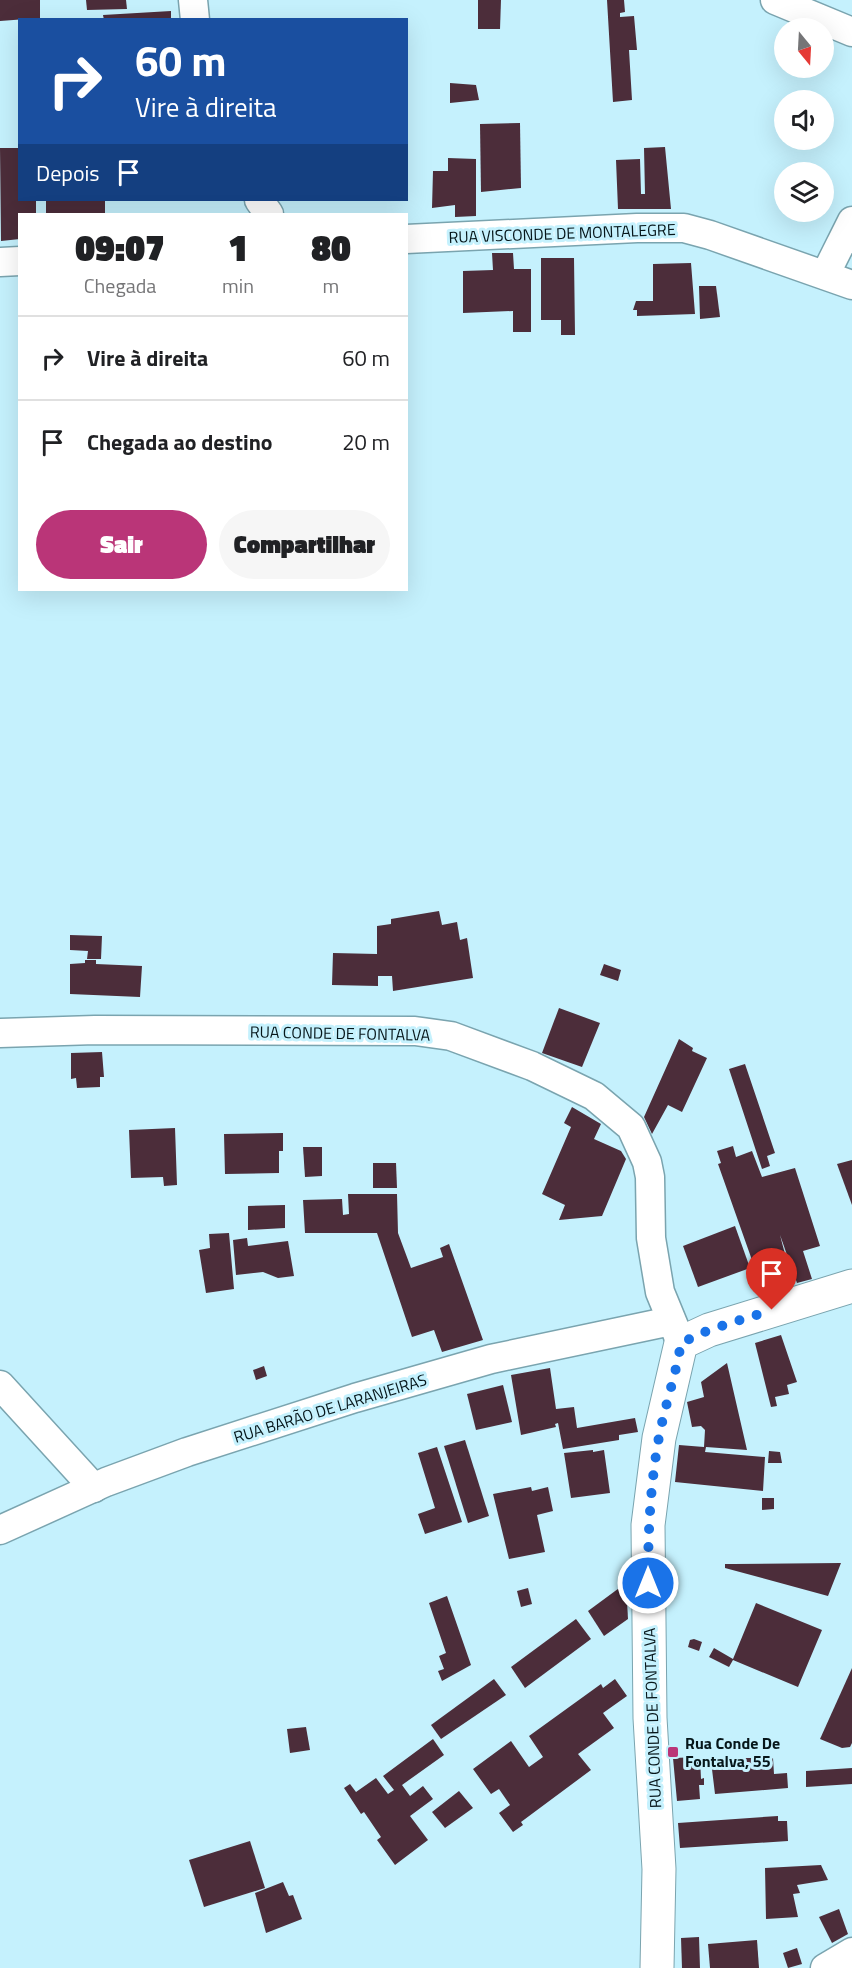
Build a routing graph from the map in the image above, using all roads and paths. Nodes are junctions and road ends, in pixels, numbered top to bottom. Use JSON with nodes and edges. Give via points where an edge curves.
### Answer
{"nodes":[{"id":1,"x":193,"y":0,"type":"edge"},
{"id":2,"x":775,"y":0,"type":"edge"},
{"id":3,"x":195,"y":18,"type":"edge"},
{"id":4,"x":852,"y":32,"type":"edge"},
{"id":5,"x":852,"y":221,"type":"edge"},
{"id":6,"x":408,"y":239,"type":"edge"},
{"id":7,"x":18,"y":261,"type":"edge"},
{"id":8,"x":0,"y":262,"type":"edge"},
{"id":9,"x":825,"y":275,"type":"junction"},
{"id":10,"x":852,"y":285,"type":"edge"},
{"id":11,"x":0,"y":1033,"type":"edge"},
{"id":12,"x":852,"y":1286,"type":"edge"},
{"id":13,"x":676,"y":1332,"type":"junction"},
{"id":14,"x":0,"y":1385,"type":"edge"},
{"id":15,"x":94,"y":1488,"type":"junction"},
{"id":16,"x":0,"y":1530,"type":"edge"},
{"id":17,"x":852,"y":1952,"type":"edge"},
{"id":18,"x":657,"y":1968,"type":"edge"},
{"id":19,"x":825,"y":1968,"type":"edge"}],
"edges":[{"from":1,"to":3,"type":"street"},
{"from":2,"to":4,"type":"street"},
{"from":5,"to":9,"type":"street"},
{"from":6,"to":9,"type":"street","name":"RUA VISCONDE DE MONTALEGRE","via":[[684,228]]},
{"from":7,"to":8,"type":"street"},
{"from":9,"to":10,"type":"street","name":"RUA VISCONDE DE MONTALEGRE"},
{"from":11,"to":13,"type":"street","name":"RUA CONDE DE FONTALVA","via":[[415,1031],[451,1036],[532,1066],[594,1096],[631,1127],[649,1169],[651,1238],[660,1292]]},
{"from":12,"to":13,"type":"main road","name":"RUA BARÃO DE LARANJEIRAS","via":[[709,1330]]},
{"from":13,"to":15,"type":"street","name":"RUA BARÃO DE LARANJEIRAS","via":[[491,1359],[187,1452]]},
{"from":13,"to":18,"type":"main road","name":"RUA CONDE DE FONTALVA","via":[[648,1525],[650,1718],[659,1869]]},
{"from":14,"to":15,"type":"street"},
{"from":15,"to":16,"type":"street","name":"RUA BARÃO DE LARANJEIRAS"},
{"from":17,"to":19,"type":"street"}]}
